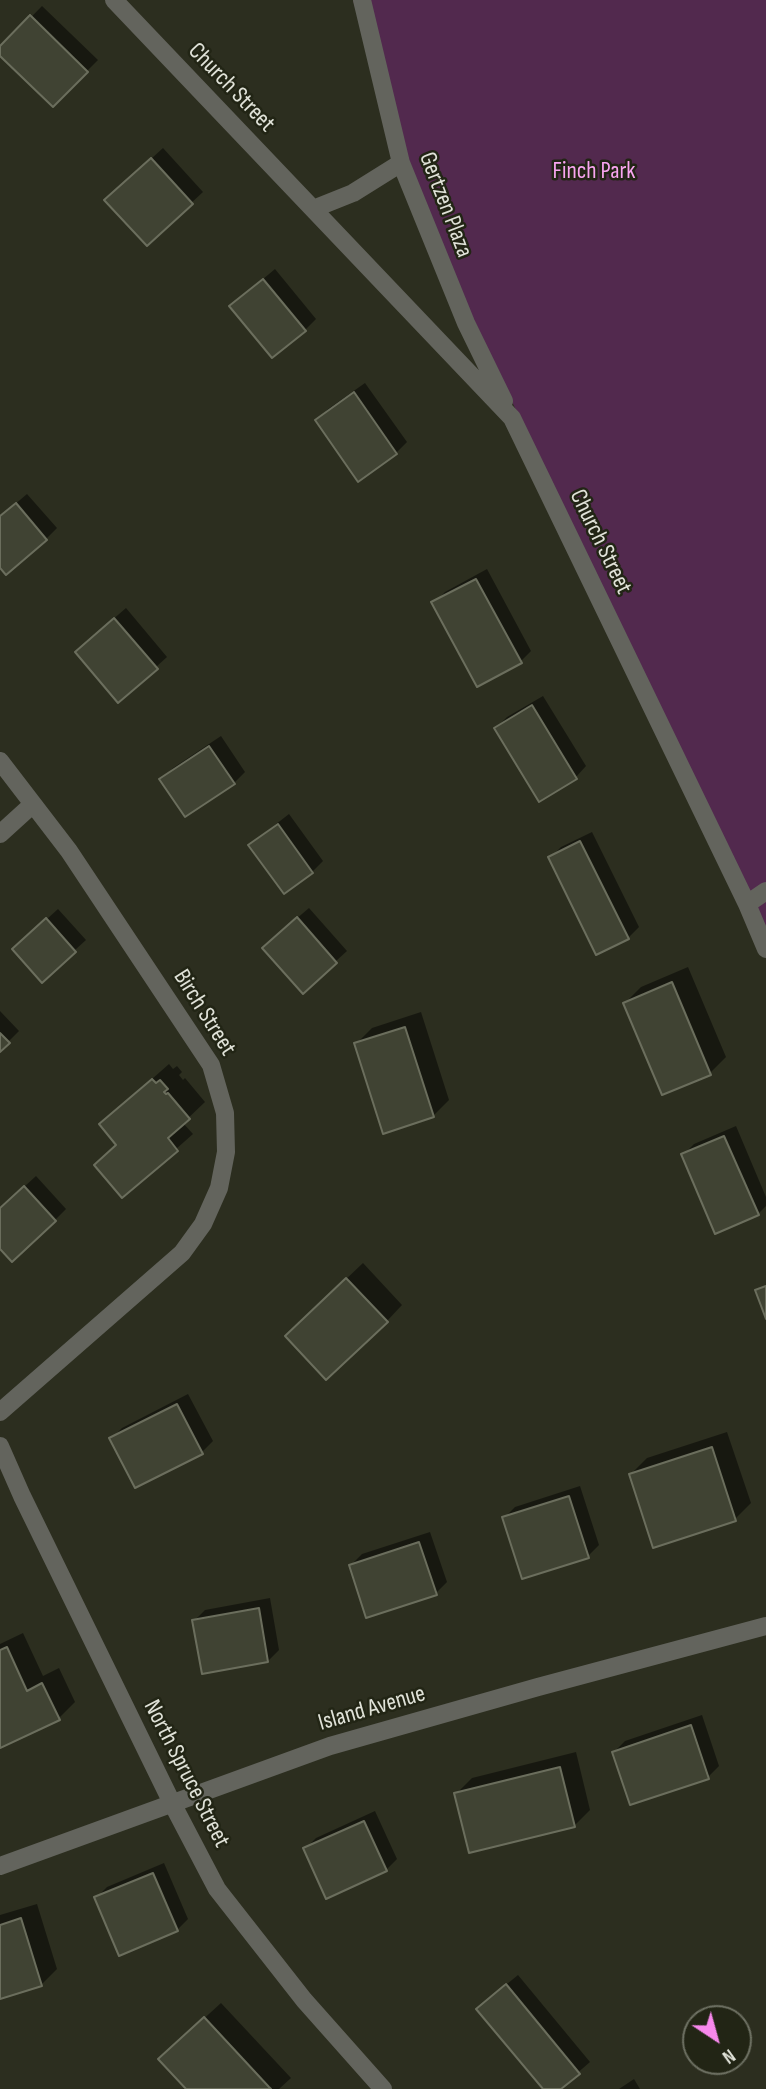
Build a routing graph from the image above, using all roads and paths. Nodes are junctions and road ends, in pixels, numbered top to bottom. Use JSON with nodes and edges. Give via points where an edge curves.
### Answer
{"nodes":[{"id":1,"x":114,"y":0,"type":"edge"},
{"id":2,"x":362,"y":0,"type":"edge"},
{"id":3,"x":401,"y":163,"type":"junction"},
{"id":4,"x":313,"y":209,"type":"junction"},
{"id":5,"x":512,"y":418,"type":"junction"},
{"id":6,"x":0,"y":761,"type":"edge"},
{"id":7,"x":33,"y":804,"type":"junction"},
{"id":8,"x":0,"y":834,"type":"edge"},
{"id":9,"x":766,"y":891,"type":"edge"},
{"id":10,"x":747,"y":904,"type":"junction"},
{"id":11,"x":766,"y":949,"type":"edge"},
{"id":12,"x":0,"y":1412,"type":"edge"},
{"id":13,"x":0,"y":1446,"type":"edge"},
{"id":14,"x":766,"y":1626,"type":"edge"},
{"id":15,"x":172,"y":1804,"type":"junction"},
{"id":16,"x":0,"y":1866,"type":"edge"},
{"id":17,"x":383,"y":2089,"type":"edge"}],
"edges":[{"from":1,"to":4,"type":"street","name":"Church Street"},
{"from":2,"to":3,"type":"street","name":"Gertzen Plaza"},
{"from":3,"to":4,"type":"street","via":[[352,193]]},
{"from":3,"to":5,"type":"street","name":"Gertzen Plaza","via":[[466,323]]},
{"from":4,"to":5,"type":"street","name":"Church Street"},
{"from":5,"to":10,"type":"street","name":"Church Street"},
{"from":6,"to":7,"type":"street","name":"Birch Street"},
{"from":7,"to":8,"type":"street"},
{"from":7,"to":12,"type":"street","name":"Birch Street","via":[[211,1065],[225,1113],[226,1152],[219,1188],[203,1224],[182,1253]]},
{"from":9,"to":10,"type":"street"},
{"from":10,"to":11,"type":"street","name":"Church Street"},
{"from":13,"to":15,"type":"street","name":"North Spruce Street"},
{"from":14,"to":15,"type":"street","name":"Island Avenue","via":[[330,1746]]},
{"from":15,"to":16,"type":"street","name":"Island Avenue"},
{"from":15,"to":17,"type":"street","name":"North Spruce Street","via":[[217,1889],[304,2000]]}]}
